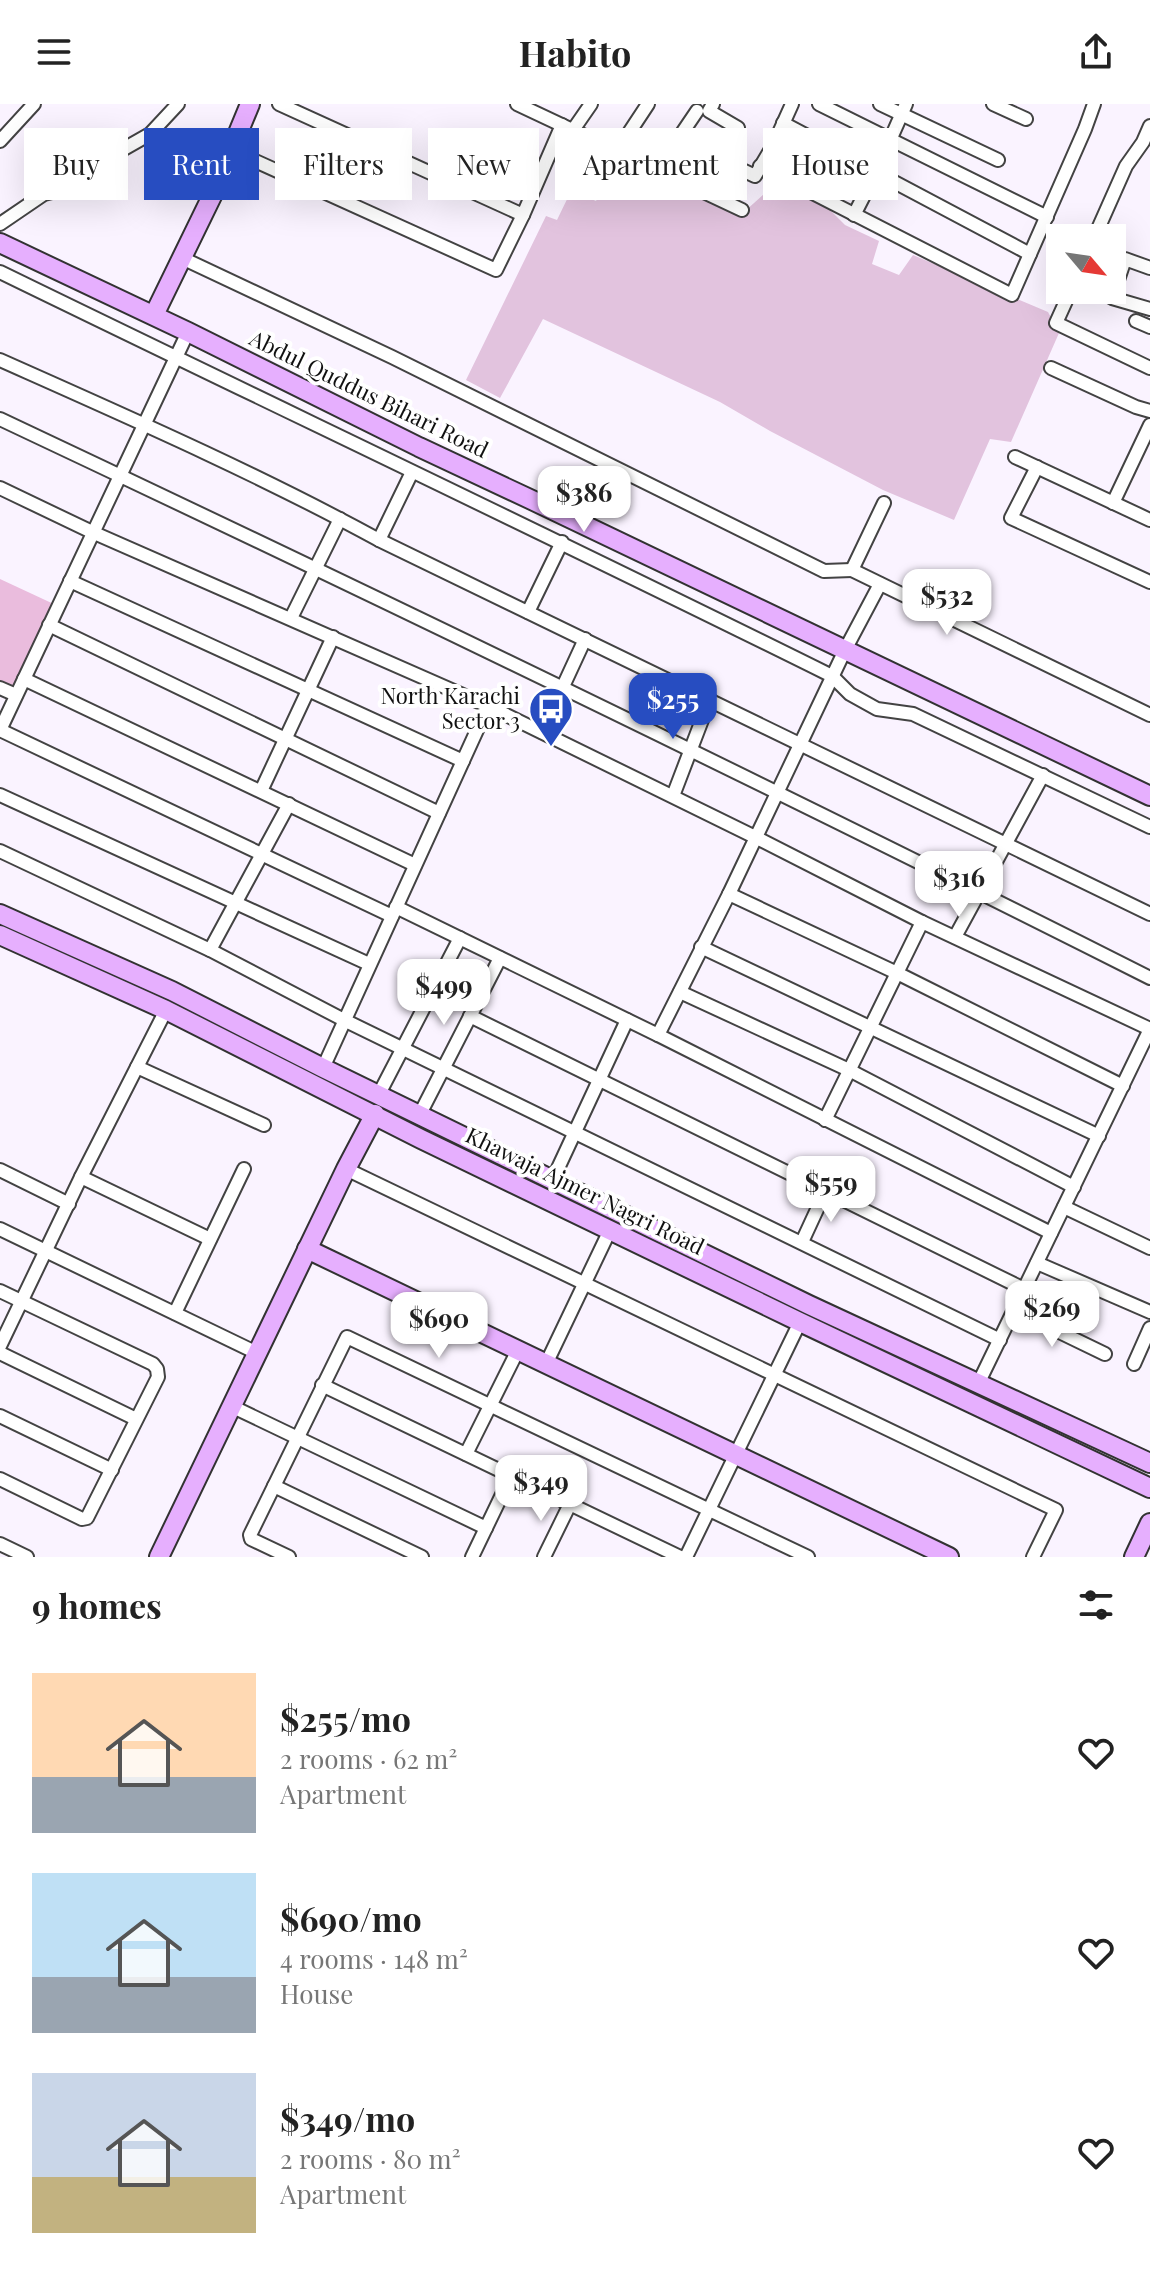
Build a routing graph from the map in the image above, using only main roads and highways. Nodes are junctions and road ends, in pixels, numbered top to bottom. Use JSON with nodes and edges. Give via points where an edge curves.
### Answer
{"nodes":[{"id":1,"x":250,"y":104,"type":"edge"},
{"id":2,"x":0,"y":243,"type":"edge"},
{"id":3,"x":154,"y":315,"type":"junction"},
{"id":4,"x":1150,"y":796,"type":"edge"},
{"id":5,"x":0,"y":914,"type":"edge"},
{"id":6,"x":0,"y":935,"type":"edge"},
{"id":7,"x":283,"y":1048,"type":"junction"},
{"id":8,"x":274,"y":1065,"type":"junction"},
{"id":9,"x":375,"y":1114,"type":"junction"},
{"id":10,"x":506,"y":1157,"type":"junction"},
{"id":11,"x":497,"y":1175,"type":"junction"},
{"id":12,"x":307,"y":1249,"type":"junction"},
{"id":13,"x":1150,"y":1463,"type":"edge"},
{"id":14,"x":1150,"y":1488,"type":"edge"},
{"id":15,"x":1150,"y":1523,"type":"edge"},
{"id":16,"x":159,"y":1557,"type":"edge"},
{"id":17,"x":949,"y":1557,"type":"edge"},
{"id":18,"x":1134,"y":1557,"type":"edge"}],
"edges":[{"from":1,"to":3,"type":"main road"},
{"from":2,"to":3,"type":"main road","name":"Abdul Quddus Bihari Road"},
{"from":3,"to":4,"type":"main road","name":"Abdul Quddus Bihari Road"},
{"from":5,"to":7,"type":"main road","name":"Khawaja Ajmer Nagri Road","via":[[172,991]]},
{"from":6,"to":8,"type":"main road","name":"Khawaja Ajmer Nagri Road"},
{"from":7,"to":8,"type":"main road"},
{"from":7,"to":10,"type":"main road","name":"Khawaja Ajmer Nagri Road"},
{"from":8,"to":9,"type":"main road","name":"Khawaja Ajmer Nagri Road"},
{"from":9,"to":11,"type":"main road","name":"Khawaja Ajmer Nagri Road"},
{"from":9,"to":12,"type":"main road"},
{"from":10,"to":11,"type":"main road"},
{"from":10,"to":13,"type":"main road","name":"Khawaja Ajmer Nagri Road"},
{"from":11,"to":14,"type":"main road","name":"Khawaja Ajmer Nagri Road"},
{"from":12,"to":16,"type":"main road"},
{"from":12,"to":17,"type":"main road"},
{"from":15,"to":18,"type":"main road"}]}
